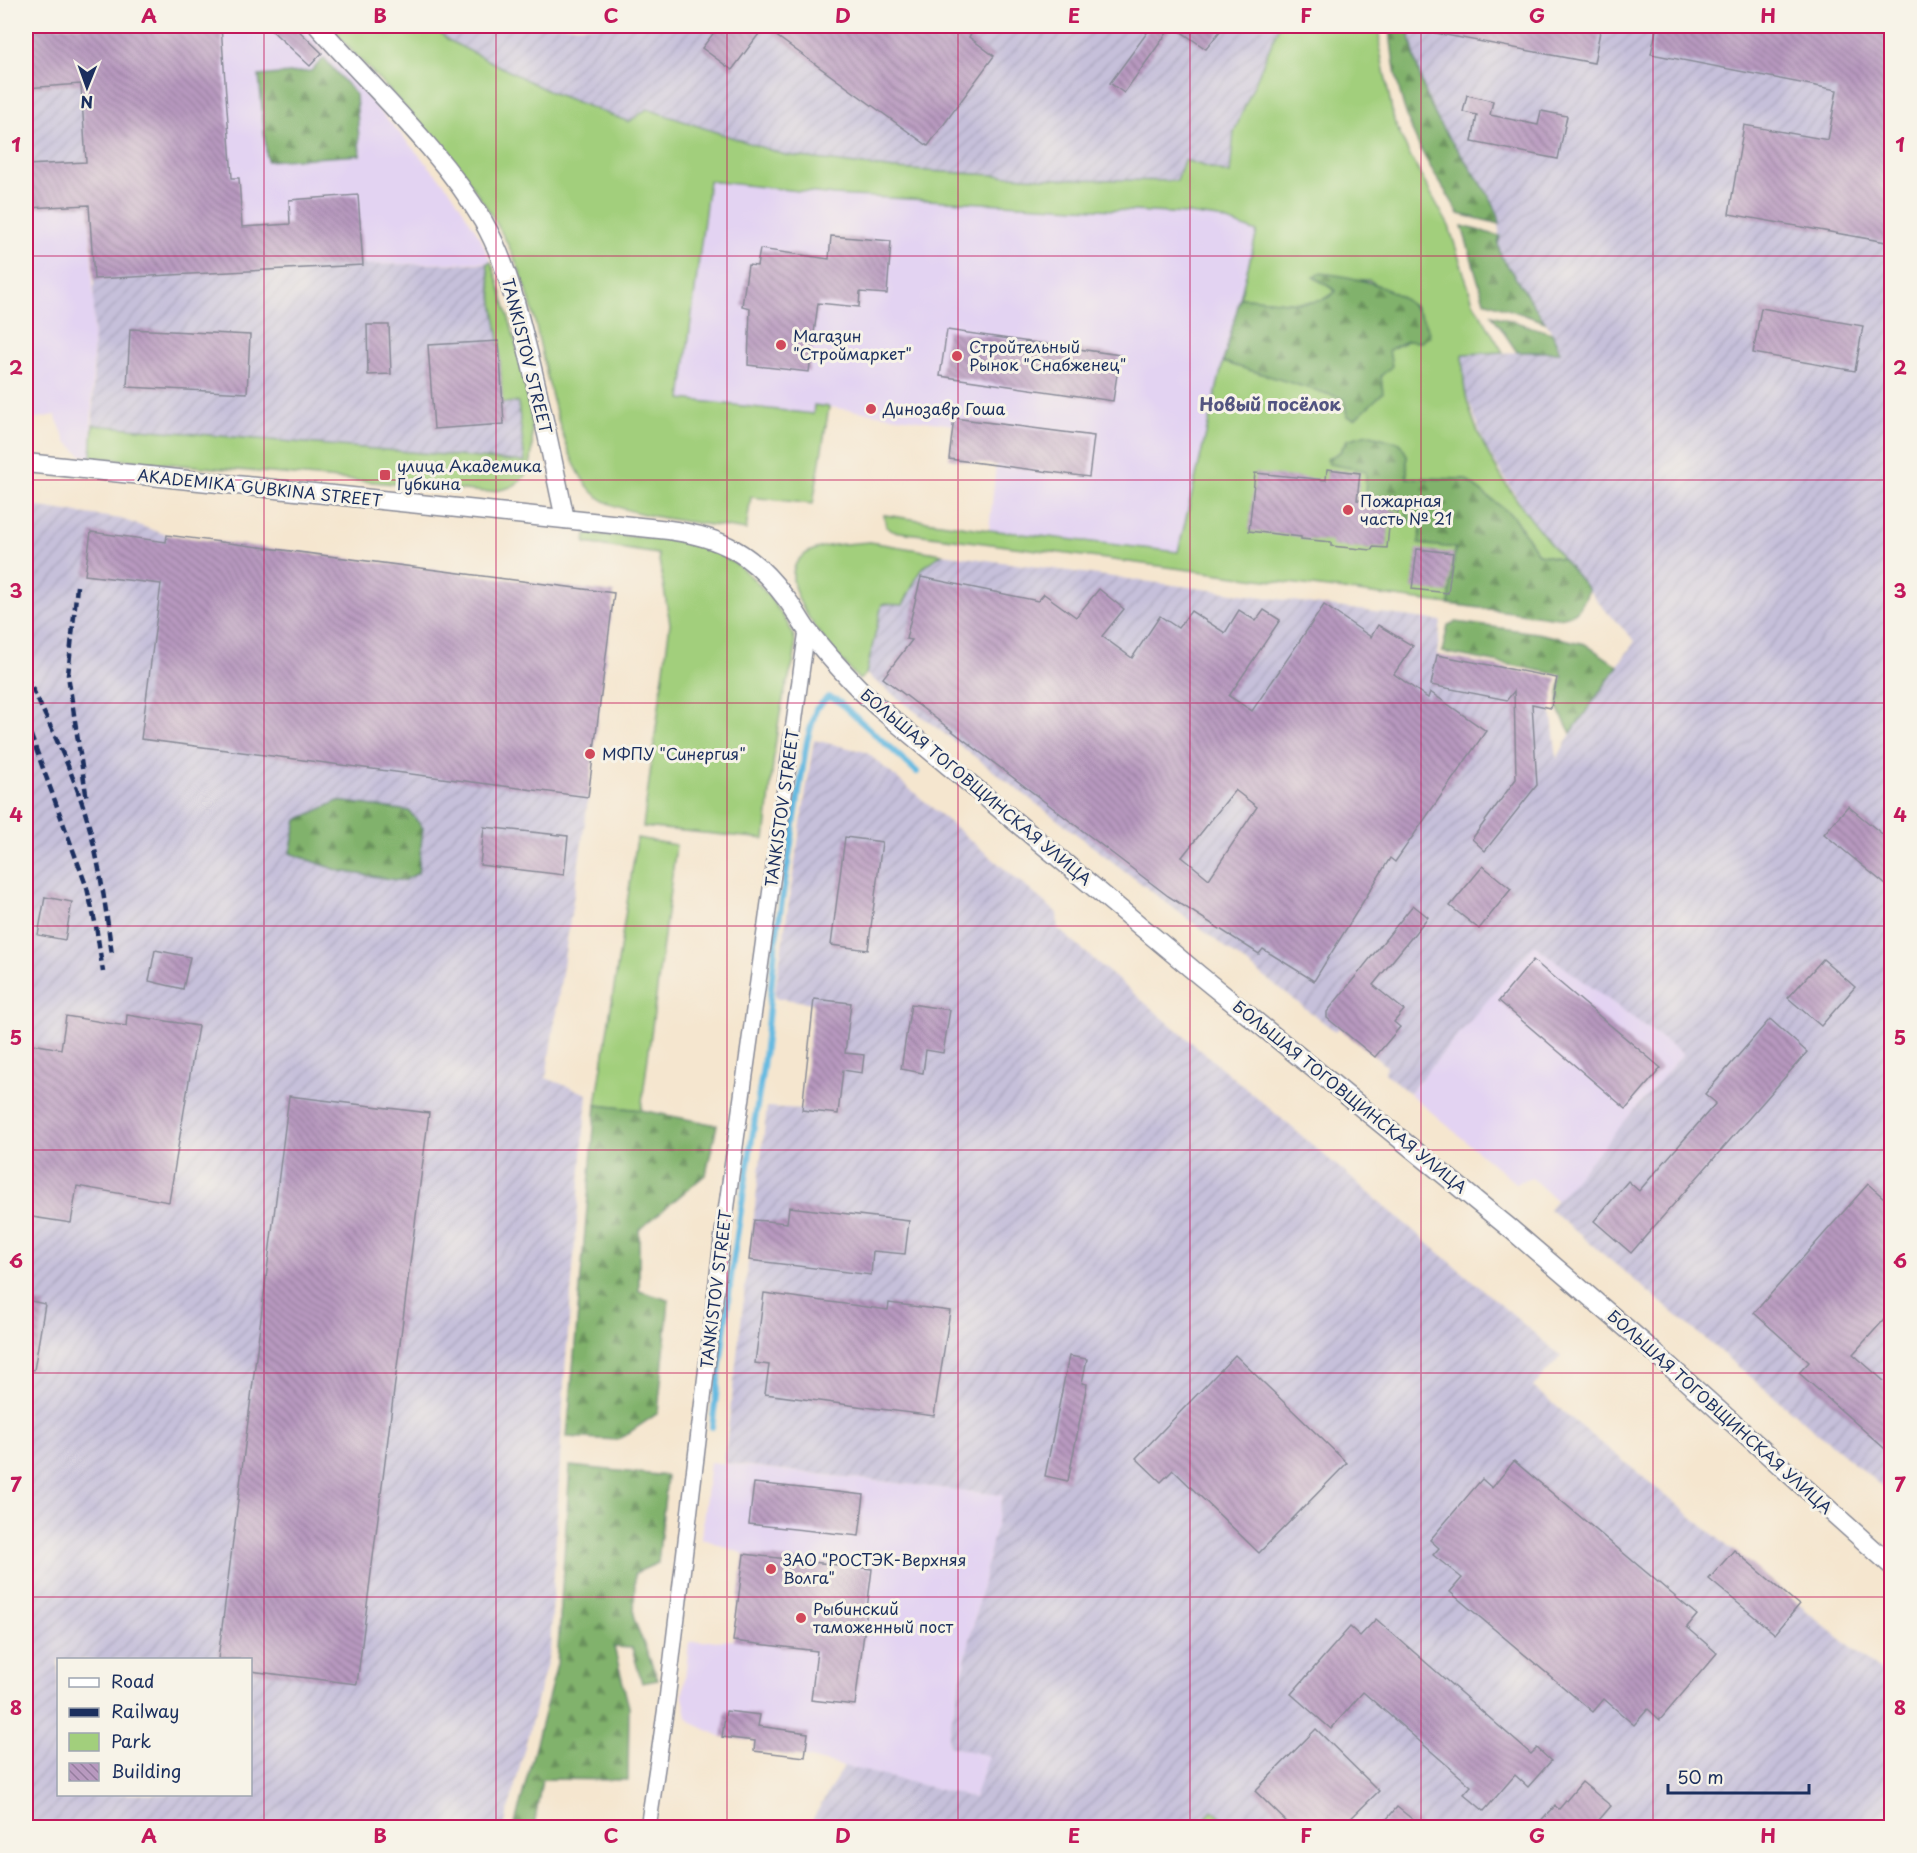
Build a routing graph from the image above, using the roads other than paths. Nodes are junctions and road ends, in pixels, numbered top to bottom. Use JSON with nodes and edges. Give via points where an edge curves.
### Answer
{"nodes":[{"id":1,"x":318,"y":26,"type":"edge"},
{"id":2,"x":26,"y":463,"type":"edge"},
{"id":3,"x":565,"y":519,"type":"junction"},
{"id":4,"x":807,"y":630,"type":"junction"},
{"id":5,"x":1892,"y":1566,"type":"edge"},
{"id":6,"x":648,"y":1827,"type":"edge"}],
"edges":[{"from":1,"to":3,"type":"street","name":"TANKISTOV STREET","via":[[447,170],[496,246],[532,365]]},
{"from":2,"to":3,"type":"street","name":"AKADEMIKA GUBKINA STREET"},
{"from":3,"to":4,"type":"street","via":[[695,533],[717,539],[763,572]]},
{"from":4,"to":5,"type":"street","name":"БОЛЬШАЯ ТОГОВЩИНСКАЯ УЛИЦА","via":[[878,707],[1512,1230]]},
{"from":4,"to":6,"type":"street","name":"TANKISTOV STREET","via":[[740,1100]]}]}
